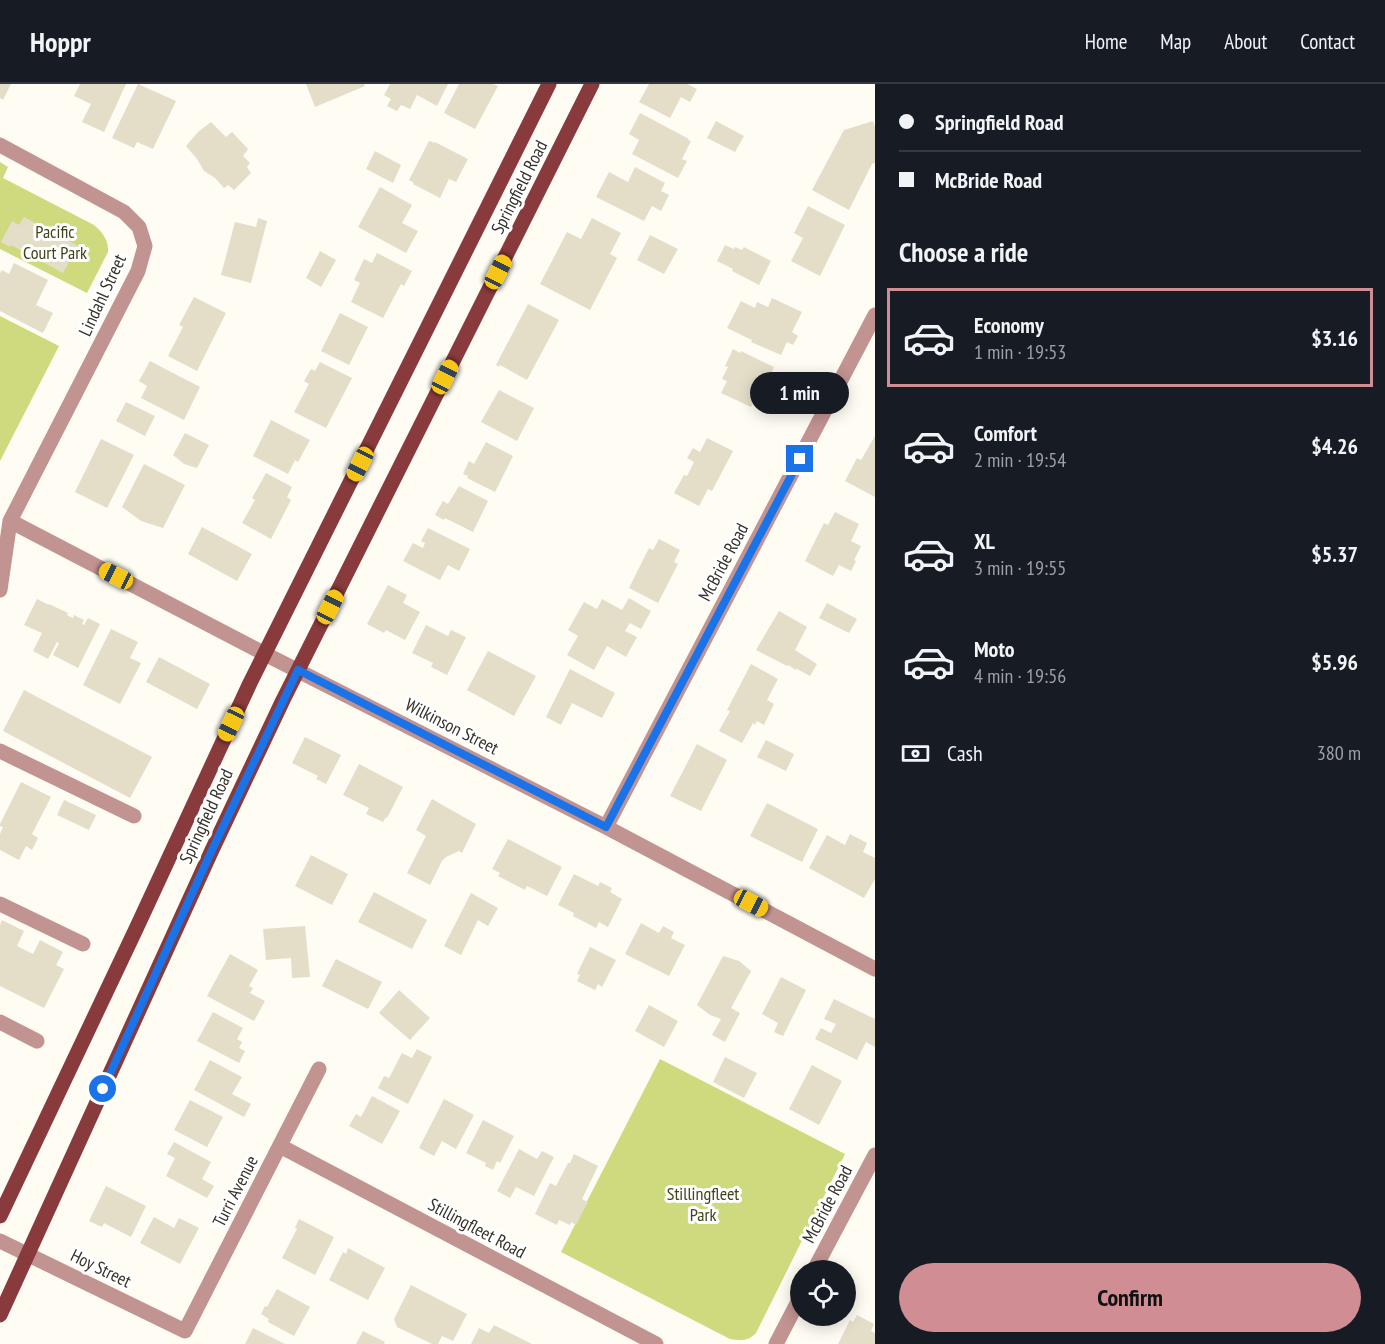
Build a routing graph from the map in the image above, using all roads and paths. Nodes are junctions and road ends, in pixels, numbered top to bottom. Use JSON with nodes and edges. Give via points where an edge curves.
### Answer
{"nodes":[{"id":1,"x":549,"y":84,"type":"edge"},
{"id":2,"x":592,"y":84,"type":"edge"},
{"id":3,"x":0,"y":145,"type":"edge"},
{"id":4,"x":875,"y":315,"type":"edge"},
{"id":5,"x":10,"y":521,"type":"junction"},
{"id":6,"x":0,"y":590,"type":"edge"},
{"id":7,"x":265,"y":654,"type":"junction"},
{"id":8,"x":298,"y":670,"type":"junction"},
{"id":9,"x":0,"y":751,"type":"edge"},
{"id":10,"x":134,"y":816,"type":"dead end"},
{"id":11,"x":606,"y":827,"type":"junction"},
{"id":12,"x":0,"y":904,"type":"edge"},
{"id":13,"x":83,"y":944,"type":"dead end"},
{"id":14,"x":875,"y":969,"type":"edge"},
{"id":15,"x":0,"y":1022,"type":"edge"},
{"id":16,"x":37,"y":1041,"type":"dead end"},
{"id":17,"x":319,"y":1069,"type":"dead end"},
{"id":18,"x":280,"y":1146,"type":"junction"},
{"id":19,"x":875,"y":1155,"type":"edge"},
{"id":20,"x":0,"y":1216,"type":"edge"},
{"id":21,"x":0,"y":1241,"type":"edge"},
{"id":22,"x":28,"y":1255,"type":"junction"},
{"id":23,"x":819,"y":1260,"type":"edge"},
{"id":24,"x":0,"y":1315,"type":"edge"},
{"id":25,"x":790,"y":1317,"type":"edge"},
{"id":26,"x":185,"y":1331,"type":"joint"},
{"id":27,"x":656,"y":1344,"type":"edge"},
{"id":28,"x":776,"y":1344,"type":"edge"}],
"edges":[{"from":1,"to":7,"type":"main road","name":"Springfield Road"},
{"from":2,"to":8,"type":"main road","name":"Springfield Road"},
{"from":3,"to":5,"type":"street","name":"Lindahl Street","via":[[124,212],[139,227],[145,246],[138,271]]},
{"from":4,"to":11,"type":"street","name":"McBride Road"},
{"from":5,"to":6,"type":"street","name":"Lindahl Street"},
{"from":5,"to":7,"type":"street","name":"Wilkinson Street"},
{"from":7,"to":8,"type":"street","name":"Wilkinson Street"},
{"from":7,"to":20,"type":"main road","name":"Springfield Road"},
{"from":8,"to":11,"type":"street","name":"Wilkinson Street"},
{"from":8,"to":22,"type":"main road","name":"Springfield Road"},
{"from":9,"to":10,"type":"street"},
{"from":11,"to":14,"type":"street","name":"Wilkinson Street"},
{"from":12,"to":13,"type":"street"},
{"from":15,"to":16,"type":"street"},
{"from":17,"to":18,"type":"street","name":"Turri Avenue"},
{"from":18,"to":26,"type":"street","name":"Turri Avenue"},
{"from":18,"to":27,"type":"street","name":"Stillingfleet Road"},
{"from":19,"to":23,"type":"street","name":"McBride Road"},
{"from":21,"to":22,"type":"street","name":"Hoy Street"},
{"from":22,"to":24,"type":"main road","name":"Springfield Road"},
{"from":22,"to":26,"type":"street","name":"Hoy Street"},
{"from":25,"to":28,"type":"street"}]}
